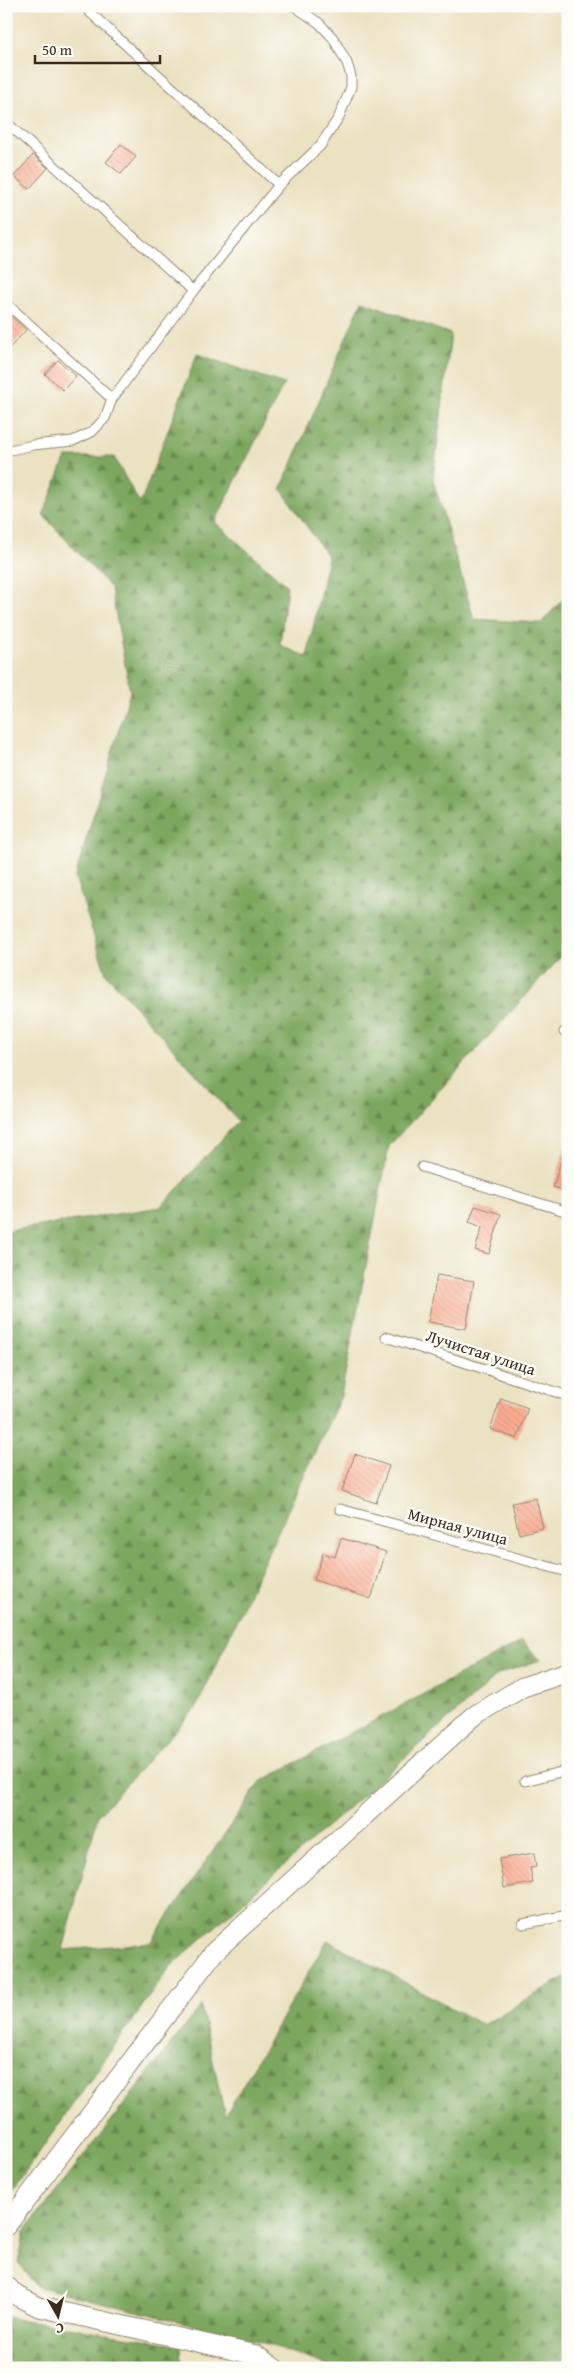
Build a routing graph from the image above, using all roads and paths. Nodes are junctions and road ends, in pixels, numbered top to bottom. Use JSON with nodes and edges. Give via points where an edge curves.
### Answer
{"nodes":[{"id":1,"x":83,"y":6,"type":"edge"},
{"id":2,"x":294,"y":6,"type":"edge"},
{"id":3,"x":6,"y":122,"type":"edge"},
{"id":4,"x":279,"y":185,"type":"junction"},
{"id":5,"x":193,"y":291,"type":"junction"},
{"id":6,"x":6,"y":303,"type":"edge"},
{"id":7,"x":112,"y":399,"type":"junction"},
{"id":8,"x":6,"y":451,"type":"edge"},
{"id":9,"x":422,"y":1167,"type":"dead end"},
{"id":10,"x":568,"y":1212,"type":"edge"},
{"id":11,"x":386,"y":1337,"type":"dead end"},
{"id":12,"x":568,"y":1396,"type":"edge"},
{"id":13,"x":340,"y":1509,"type":"dead end"},
{"id":14,"x":568,"y":1572,"type":"edge"},
{"id":15,"x":568,"y":1672,"type":"edge"},
{"id":16,"x":568,"y":1770,"type":"edge"},
{"id":17,"x":525,"y":1781,"type":"dead end"},
{"id":18,"x":568,"y":1914,"type":"edge"},
{"id":19,"x":523,"y":1924,"type":"dead end"},
{"id":20,"x":6,"y":2226,"type":"edge"},
{"id":21,"x":6,"y":2285,"type":"edge"},
{"id":22,"x":274,"y":2368,"type":"edge"}],
"edges":[{"from":1,"to":4,"type":"lane"},
{"from":2,"to":4,"type":"lane","via":[[319,23],[333,38],[347,63],[351,87],[339,117],[320,146]]},
{"from":3,"to":5,"type":"lane"},
{"from":4,"to":5,"type":"lane"},
{"from":5,"to":7,"type":"lane"},
{"from":6,"to":7,"type":"lane"},
{"from":7,"to":8,"type":"lane","via":[[105,418],[92,432],[73,441]]},
{"from":9,"to":10,"type":"lane"},
{"from":11,"to":12,"type":"lane","name":"Лучистая улица"},
{"from":13,"to":14,"type":"lane","name":"Мирная улица"},
{"from":15,"to":20,"type":"street","via":[[523,1687],[474,1716],[214,1951]]},
{"from":16,"to":17,"type":"lane"},
{"from":18,"to":19,"type":"lane"},
{"from":21,"to":22,"type":"street","via":[[15,2295],[39,2307],[256,2355]]}]}
